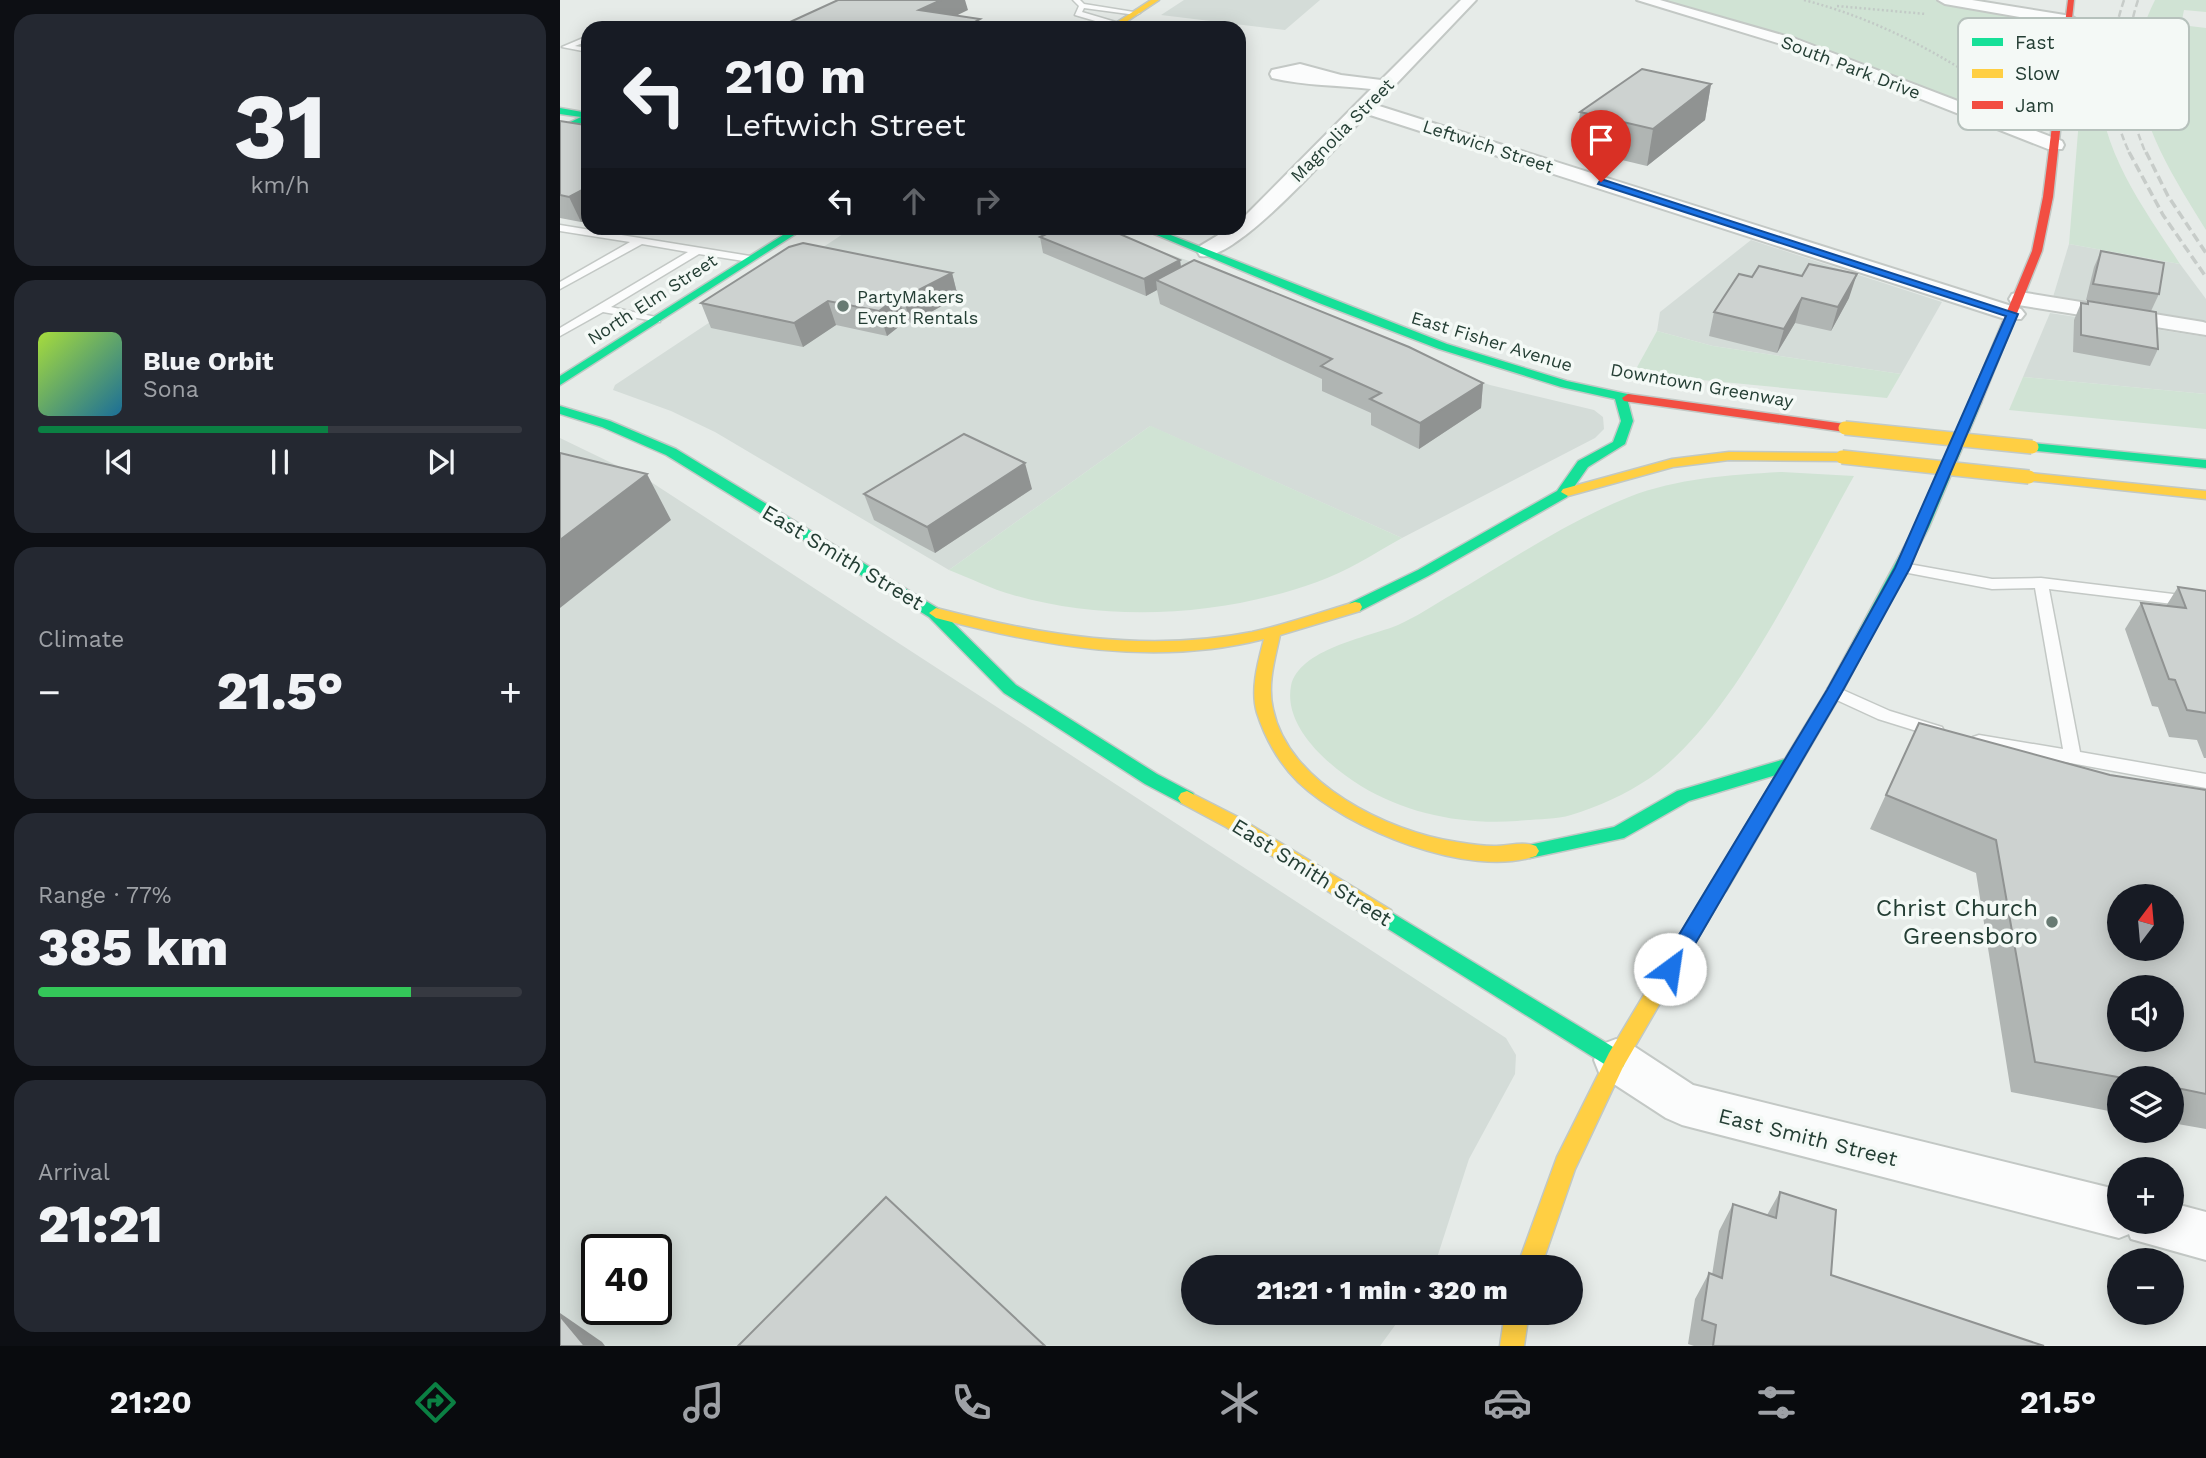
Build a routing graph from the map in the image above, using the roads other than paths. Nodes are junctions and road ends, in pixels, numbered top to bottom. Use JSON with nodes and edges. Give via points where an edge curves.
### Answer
{"nodes":[{"id":1,"x":1076,"y":0,"type":"edge"},
{"id":2,"x":1156,"y":0,"type":"edge"},
{"id":3,"x":1469,"y":0,"type":"edge"},
{"id":4,"x":1644,"y":0,"type":"edge"},
{"id":5,"x":1945,"y":0,"type":"edge"},
{"id":6,"x":2071,"y":0,"type":"edge"},
{"id":7,"x":1082,"y":6,"type":"junction"},
{"id":8,"x":1136,"y":13,"type":"junction"},
{"id":9,"x":2053,"y":18,"type":"edge"},
{"id":10,"x":2071,"y":18,"type":"edge"},
{"id":11,"x":1099,"y":21,"type":"edge"},
{"id":12,"x":1123,"y":21,"type":"edge"},
{"id":13,"x":581,"y":41,"type":"edge"},
{"id":14,"x":581,"y":49,"type":"edge"},
{"id":15,"x":1337,"y":80,"type":"dead end"},
{"id":16,"x":1385,"y":86,"type":"junction"},
{"id":17,"x":1958,"y":107,"type":"edge"},
{"id":18,"x":1364,"y":108,"type":"junction"},
{"id":19,"x":560,"y":111,"type":"edge"},
{"id":20,"x":581,"y":115,"type":"edge"},
{"id":21,"x":581,"y":120,"type":"edge"},
{"id":22,"x":560,"y":130,"type":"edge"},
{"id":23,"x":2016,"y":130,"type":"edge"},
{"id":24,"x":2057,"y":130,"type":"edge"},
{"id":25,"x":2055,"y":145,"type":"junction"},
{"id":26,"x":1246,"y":227,"type":"edge"},
{"id":27,"x":560,"y":228,"type":"edge"},
{"id":28,"x":578,"y":231,"type":"junction"},
{"id":29,"x":581,"y":231,"type":"edge"},
{"id":30,"x":606,"y":235,"type":"edge"},
{"id":31,"x":789,"y":235,"type":"edge"},
{"id":32,"x":1164,"y":235,"type":"edge"},
{"id":33,"x":1233,"y":235,"type":"edge"},
{"id":34,"x":642,"y":240,"type":"junction"},
{"id":35,"x":560,"y":241,"type":"edge"},
{"id":36,"x":698,"y":250,"type":"junction"},
{"id":37,"x":1208,"y":251,"type":"junction"},
{"id":38,"x":750,"y":259,"type":"junction"},
{"id":39,"x":560,"y":286,"type":"edge"},
{"id":40,"x":2016,"y":307,"type":"junction"},
{"id":41,"x":600,"y":308,"type":"junction"},
{"id":42,"x":656,"y":320,"type":"junction"},
{"id":43,"x":2203,"y":329,"type":"dead end"},
{"id":44,"x":560,"y":333,"type":"edge"},
{"id":45,"x":560,"y":381,"type":"edge"},
{"id":46,"x":1621,"y":399,"type":"junction"},
{"id":47,"x":560,"y":410,"type":"edge"},
{"id":48,"x":2206,"y":464,"type":"edge"},
{"id":49,"x":1562,"y":494,"type":"junction"},
{"id":50,"x":2206,"y":495,"type":"edge"},
{"id":51,"x":1903,"y":568,"type":"junction"},
{"id":52,"x":2041,"y":583,"type":"junction"},
{"id":53,"x":2206,"y":603,"type":"edge"},
{"id":54,"x":934,"y":613,"type":"junction"},
{"id":55,"x":1273,"y":633,"type":"junction"},
{"id":56,"x":1834,"y":692,"type":"junction"},
{"id":57,"x":2073,"y":758,"type":"junction"},
{"id":58,"x":1791,"y":764,"type":"junction"},
{"id":59,"x":2206,"y":781,"type":"edge"},
{"id":60,"x":1616,"y":1060,"type":"junction"},
{"id":61,"x":2107,"y":1211,"type":"edge"},
{"id":62,"x":2184,"y":1231,"type":"edge"},
{"id":63,"x":2206,"y":1236,"type":"edge"},
{"id":64,"x":1533,"y":1255,"type":"edge"},
{"id":65,"x":1515,"y":1325,"type":"edge"},
{"id":66,"x":1512,"y":1346,"type":"edge"}],
"edges":[{"from":1,"to":7,"type":"lane"},
{"from":2,"to":8,"type":"main road"},
{"from":3,"to":16,"type":"street","name":"Magnolia Street"},
{"from":4,"to":17,"type":"street","name":"South Park Drive","via":[[1790,42]]},
{"from":5,"to":9,"type":"street"},
{"from":6,"to":10,"type":"main road"},
{"from":7,"to":8,"type":"lane"},
{"from":7,"to":11,"type":"lane","via":[[1079,13]]},
{"from":8,"to":12,"type":"main road"},
{"from":13,"to":14,"type":"lane","via":[[566,47]]},
{"from":15,"to":16,"type":"street"},
{"from":16,"to":18,"type":"street","name":"Magnolia Street"},
{"from":18,"to":26,"type":"street","name":"Magnolia Street"},
{"from":18,"to":40,"type":"street","name":"Leftwich Street"},
{"from":19,"to":20,"type":"main road"},
{"from":21,"to":22,"type":"main road"},
{"from":23,"to":25,"type":"street","name":"South Park Drive"},
{"from":24,"to":25,"type":"main road"},
{"from":25,"to":40,"type":"main road","via":[[2037,251]]},
{"from":27,"to":28,"type":"lane"},
{"from":28,"to":29,"type":"lane"},
{"from":28,"to":35,"type":"lane"},
{"from":30,"to":34,"type":"lane"},
{"from":31,"to":38,"type":"main road","name":"North Elm Street"},
{"from":32,"to":37,"type":"main road","name":"East Fisher Avenue"},
{"from":33,"to":37,"type":"street","name":"Magnolia Street"},
{"from":34,"to":36,"type":"lane"},
{"from":34,"to":39,"type":"lane"},
{"from":36,"to":38,"type":"lane"},
{"from":36,"to":41,"type":"lane"},
{"from":37,"to":46,"type":"main road","name":"East Fisher Avenue","via":[[1442,348]]},
{"from":38,"to":42,"type":"main road","name":"North Elm Street"},
{"from":40,"to":43,"type":"street","name":"Leftwich Street"},
{"from":40,"to":51,"type":"main road"},
{"from":41,"to":42,"type":"lane"},
{"from":41,"to":44,"type":"lane"},
{"from":42,"to":45,"type":"main road","name":"North Elm Street"},
{"from":46,"to":48,"type":"main road","name":"East Fisher Avenue","bridge":true,"via":[[1844,428]]},
{"from":46,"to":49,"type":"main road","via":[[1627,421],[1619,444],[1583,464]]},
{"from":47,"to":54,"type":"main road","name":"East Smith Street","via":[[671,452]]},
{"from":49,"to":50,"type":"main road","bridge":true,"via":[[1672,463],[1729,456],[1842,457]]},
{"from":49,"to":55,"type":"main road","via":[[1346,611]]},
{"from":51,"to":52,"type":"lane","via":[[1992,584]]},
{"from":51,"to":56,"type":"main road"},
{"from":52,"to":53,"type":"lane"},
{"from":52,"to":57,"type":"lane"},
{"from":54,"to":55,"type":"main road","via":[[1012,634],[1125,648],[1188,647]]},
{"from":54,"to":60,"type":"main road","name":"East Smith Street","via":[[1010,690]]},
{"from":55,"to":58,"type":"main road","via":[[1262,685],[1265,714],[1292,768],[1363,821],[1434,846],[1508,855],[1577,844],[1618,833],[1683,796]]},
{"from":56,"to":57,"type":"lane","via":[[1884,715],[1953,736]]},
{"from":56,"to":58,"type":"main road"},
{"from":57,"to":59,"type":"lane"},
{"from":58,"to":60,"type":"main road"},
{"from":60,"to":61,"type":"street","name":"East Smith Street","via":[[1682,1103]]},
{"from":60,"to":64,"type":"main road","via":[[1565,1166]]},
{"from":62,"to":63,"type":"street"},
{"from":65,"to":66,"type":"main road"}]}
